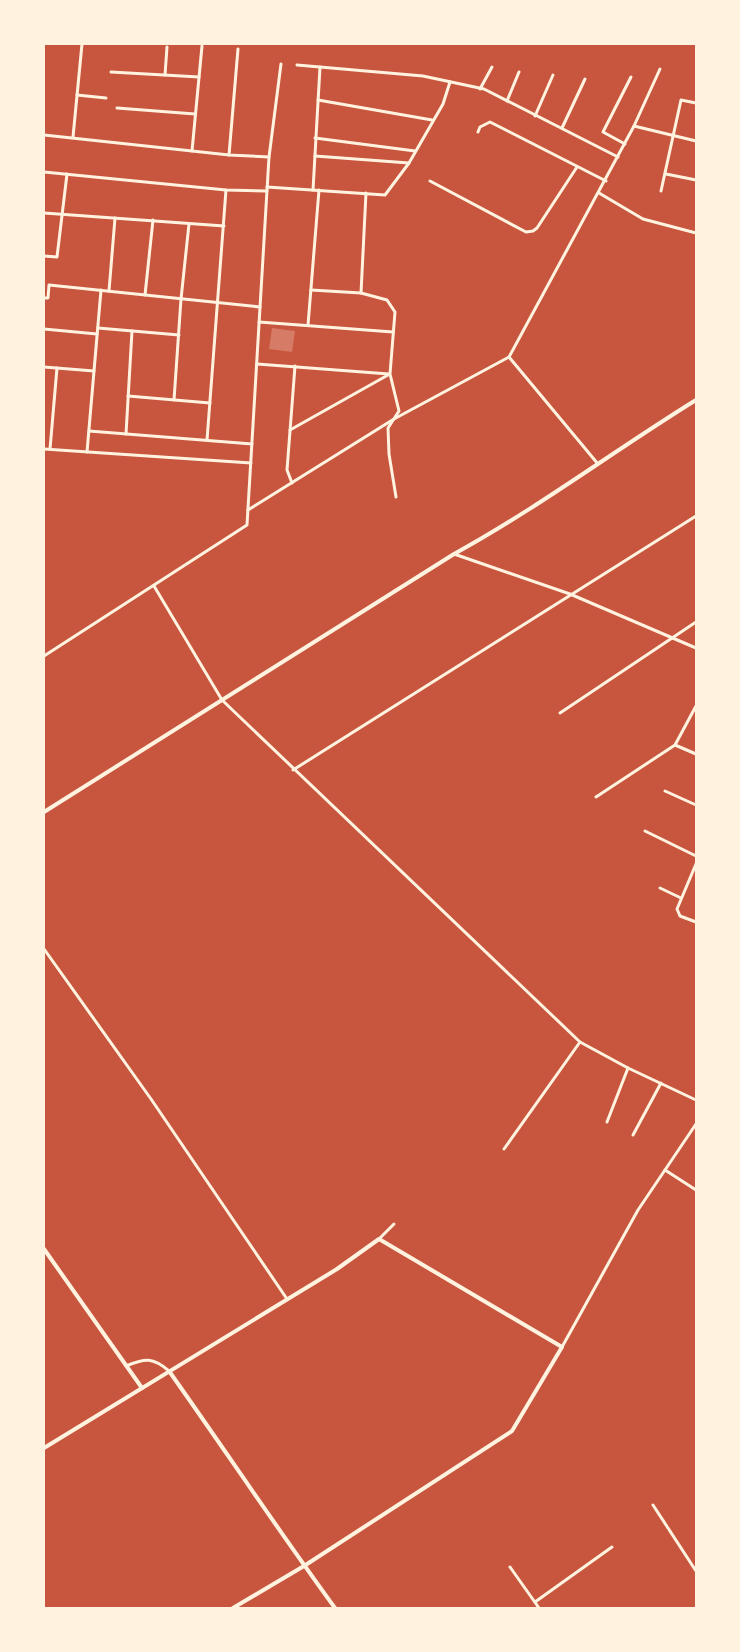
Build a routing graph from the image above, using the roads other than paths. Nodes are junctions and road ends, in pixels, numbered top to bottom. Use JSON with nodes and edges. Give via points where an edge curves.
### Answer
{"nodes":[{"id":1,"x":82,"y":44,"type":"edge"},
{"id":2,"x":202,"y":46,"type":"dead end"},
{"id":3,"x":166,"y":47,"type":"dead end"},
{"id":4,"x":238,"y":49,"type":"dead end"},
{"id":5,"x":281,"y":64,"type":"dead end"},
{"id":6,"x":297,"y":65,"type":"dead end"},
{"id":7,"x":320,"y":67,"type":"junction"},
{"id":8,"x":492,"y":67,"type":"dead end"},
{"id":9,"x":660,"y":69,"type":"dead end"},
{"id":10,"x":111,"y":72,"type":"dead end"},
{"id":11,"x":519,"y":72,"type":"dead end"},
{"id":12,"x":165,"y":75,"type":"junction"},
{"id":13,"x":553,"y":75,"type":"dead end"},
{"id":14,"x":632,"y":76,"type":"dead end"},
{"id":15,"x":200,"y":77,"type":"junction"},
{"id":16,"x":585,"y":79,"type":"dead end"},
{"id":17,"x":450,"y":82,"type":"junction"},
{"id":18,"x":480,"y":89,"type":"junction"},
{"id":19,"x":77,"y":95,"type":"junction"},
{"id":20,"x":106,"y":98,"type":"dead end"},
{"id":21,"x":318,"y":100,"type":"junction"},
{"id":22,"x":507,"y":101,"type":"junction"},
{"id":23,"x":696,"y":103,"type":"edge"},
{"id":24,"x":117,"y":108,"type":"dead end"},
{"id":25,"x":195,"y":114,"type":"junction"},
{"id":26,"x":535,"y":116,"type":"junction"},
{"id":27,"x":433,"y":120,"type":"junction"},
{"id":28,"x":634,"y":126,"type":"junction"},
{"id":29,"x":562,"y":128,"type":"junction"},
{"id":30,"x":478,"y":132,"type":"dead end"},
{"id":31,"x":44,"y":135,"type":"edge"},
{"id":32,"x":673,"y":136,"type":"junction"},
{"id":33,"x":73,"y":138,"type":"junction"},
{"id":34,"x":315,"y":138,"type":"junction"},
{"id":35,"x":696,"y":141,"type":"edge"},
{"id":36,"x":625,"y":144,"type":"junction"},
{"id":37,"x":192,"y":151,"type":"junction"},
{"id":38,"x":415,"y":151,"type":"junction"},
{"id":39,"x":229,"y":155,"type":"junction"},
{"id":40,"x":315,"y":156,"type":"junction"},
{"id":41,"x":269,"y":157,"type":"junction"},
{"id":42,"x":618,"y":157,"type":"junction"},
{"id":43,"x":409,"y":163,"type":"junction"},
{"id":44,"x":577,"y":167,"type":"junction"},
{"id":45,"x":44,"y":172,"type":"edge"},
{"id":46,"x":67,"y":174,"type":"junction"},
{"id":47,"x":665,"y":174,"type":"junction"},
{"id":48,"x":696,"y":180,"type":"edge"},
{"id":49,"x":430,"y":181,"type":"dead end"},
{"id":50,"x":606,"y":181,"type":"junction"},
{"id":51,"x":267,"y":189,"type":"junction"},
{"id":52,"x":226,"y":190,"type":"junction"},
{"id":53,"x":313,"y":190,"type":"junction"},
{"id":54,"x":319,"y":190,"type":"junction"},
{"id":55,"x":661,"y":191,"type":"dead end"},
{"id":56,"x":366,"y":193,"type":"junction"},
{"id":57,"x":599,"y":193,"type":"junction"},
{"id":58,"x":44,"y":213,"type":"edge"},
{"id":59,"x":62,"y":216,"type":"junction"},
{"id":60,"x":115,"y":218,"type":"junction"},
{"id":61,"x":153,"y":220,"type":"junction"},
{"id":62,"x":189,"y":224,"type":"junction"},
{"id":63,"x":224,"y":226,"type":"junction"},
{"id":64,"x":696,"y":233,"type":"edge"},
{"id":65,"x":44,"y":256,"type":"edge"},
{"id":66,"x":311,"y":290,"type":"junction"},
{"id":67,"x":101,"y":291,"type":"junction"},
{"id":68,"x":109,"y":291,"type":"junction"},
{"id":69,"x":362,"y":293,"type":"junction"},
{"id":70,"x":145,"y":295,"type":"junction"},
{"id":71,"x":44,"y":297,"type":"edge"},
{"id":72,"x":181,"y":299,"type":"junction"},
{"id":73,"x":217,"y":302,"type":"junction"},
{"id":74,"x":260,"y":306,"type":"junction"},
{"id":75,"x":259,"y":322,"type":"junction"},
{"id":76,"x":308,"y":325,"type":"junction"},
{"id":77,"x":98,"y":328,"type":"junction"},
{"id":78,"x":44,"y":329,"type":"edge"},
{"id":79,"x":132,"y":331,"type":"junction"},
{"id":80,"x":393,"y":332,"type":"junction"},
{"id":81,"x":97,"y":334,"type":"junction"},
{"id":82,"x":179,"y":335,"type":"junction"},
{"id":83,"x":509,"y":357,"type":"junction"},
{"id":84,"x":256,"y":363,"type":"junction"},
{"id":85,"x":295,"y":366,"type":"junction"},
{"id":86,"x":44,"y":367,"type":"edge"},
{"id":87,"x":57,"y":368,"type":"junction"},
{"id":88,"x":94,"y":371,"type":"junction"},
{"id":89,"x":390,"y":374,"type":"junction"},
{"id":90,"x":128,"y":396,"type":"junction"},
{"id":91,"x":174,"y":400,"type":"junction"},
{"id":92,"x":696,"y":400,"type":"edge"},
{"id":93,"x":210,"y":403,"type":"junction"},
{"id":94,"x":394,"y":419,"type":"junction"},
{"id":95,"x":290,"y":430,"type":"junction"},
{"id":96,"x":89,"y":431,"type":"junction"},
{"id":97,"x":126,"y":434,"type":"junction"},
{"id":98,"x":207,"y":440,"type":"junction"},
{"id":99,"x":252,"y":444,"type":"junction"},
{"id":100,"x":44,"y":449,"type":"edge"},
{"id":101,"x":50,"y":449,"type":"junction"},
{"id":102,"x":87,"y":452,"type":"junction"},
{"id":103,"x":250,"y":463,"type":"junction"},
{"id":104,"x":598,"y":464,"type":"junction"},
{"id":105,"x":292,"y":483,"type":"junction"},
{"id":106,"x":396,"y":497,"type":"dead end"},
{"id":107,"x":248,"y":510,"type":"junction"},
{"id":108,"x":696,"y":516,"type":"edge"},
{"id":109,"x":454,"y":554,"type":"junction"},
{"id":110,"x":154,"y":586,"type":"junction"},
{"id":111,"x":570,"y":594,"type":"junction"},
{"id":112,"x":696,"y":622,"type":"edge"},
{"id":113,"x":673,"y":638,"type":"junction"},
{"id":114,"x":696,"y":648,"type":"edge"},
{"id":115,"x":44,"y":656,"type":"edge"},
{"id":116,"x":222,"y":700,"type":"junction"},
{"id":117,"x":696,"y":706,"type":"edge"},
{"id":118,"x":560,"y":713,"type":"dead end"},
{"id":119,"x":675,"y":745,"type":"junction"},
{"id":120,"x":696,"y":754,"type":"edge"},
{"id":121,"x":293,"y":770,"type":"junction"},
{"id":122,"x":665,"y":791,"type":"dead end"},
{"id":123,"x":596,"y":797,"type":"dead end"},
{"id":124,"x":696,"y":805,"type":"edge"},
{"id":125,"x":44,"y":812,"type":"edge"},
{"id":126,"x":645,"y":831,"type":"dead end"},
{"id":127,"x":696,"y":856,"type":"edge"},
{"id":128,"x":696,"y":864,"type":"edge"},
{"id":129,"x":660,"y":888,"type":"dead end"},
{"id":130,"x":681,"y":898,"type":"junction"},
{"id":131,"x":696,"y":922,"type":"edge"},
{"id":132,"x":44,"y":949,"type":"edge"},
{"id":133,"x":580,"y":1042,"type":"junction"},
{"id":134,"x":628,"y":1068,"type":"junction"},
{"id":135,"x":661,"y":1083,"type":"junction"},
{"id":136,"x":696,"y":1100,"type":"edge"},
{"id":137,"x":607,"y":1122,"type":"dead end"},
{"id":138,"x":696,"y":1124,"type":"edge"},
{"id":139,"x":633,"y":1135,"type":"dead end"},
{"id":140,"x":504,"y":1149,"type":"dead end"},
{"id":141,"x":664,"y":1170,"type":"junction"},
{"id":142,"x":696,"y":1190,"type":"edge"},
{"id":143,"x":394,"y":1224,"type":"dead end"},
{"id":144,"x":379,"y":1239,"type":"junction"},
{"id":145,"x":44,"y":1249,"type":"edge"},
{"id":146,"x":287,"y":1299,"type":"junction"},
{"id":147,"x":562,"y":1347,"type":"junction"},
{"id":148,"x":126,"y":1366,"type":"junction"},
{"id":149,"x":169,"y":1371,"type":"junction"},
{"id":150,"x":142,"y":1388,"type":"junction"},
{"id":151,"x":44,"y":1448,"type":"edge"},
{"id":152,"x":652,"y":1505,"type":"dead end"},
{"id":153,"x":612,"y":1547,"type":"dead end"},
{"id":154,"x":304,"y":1566,"type":"junction"},
{"id":155,"x":510,"y":1567,"type":"dead end"},
{"id":156,"x":696,"y":1570,"type":"edge"},
{"id":157,"x":535,"y":1602,"type":"junction"},
{"id":158,"x":233,"y":1608,"type":"edge"},
{"id":159,"x":335,"y":1608,"type":"edge"},
{"id":160,"x":539,"y":1608,"type":"edge"}],
"edges":[{"from":1,"to":19,"type":"street"},
{"from":2,"to":15,"type":"street"},
{"from":3,"to":12,"type":"street"},
{"from":4,"to":39,"type":"street"},
{"from":5,"to":41,"type":"street"},
{"from":6,"to":7,"type":"street"},
{"from":7,"to":17,"type":"street"},
{"from":7,"to":21,"type":"street"},
{"from":8,"to":18,"type":"street"},
{"from":9,"to":28,"type":"street"},
{"from":10,"to":12,"type":"street"},
{"from":11,"to":22,"type":"street"},
{"from":12,"to":15,"type":"street"},
{"from":13,"to":26,"type":"street"},
{"from":14,"to":36,"type":"street","via":[[603,132]]},
{"from":15,"to":25,"type":"street"},
{"from":16,"to":29,"type":"street"},
{"from":17,"to":18,"type":"street"},
{"from":17,"to":27,"type":"street"},
{"from":18,"to":22,"type":"street"},
{"from":19,"to":20,"type":"street"},
{"from":19,"to":33,"type":"street"},
{"from":21,"to":27,"type":"street"},
{"from":21,"to":34,"type":"street"},
{"from":22,"to":26,"type":"street"},
{"from":23,"to":32,"type":"street","via":[[681,100]]},
{"from":24,"to":25,"type":"street"},
{"from":25,"to":37,"type":"street"},
{"from":26,"to":29,"type":"street"},
{"from":27,"to":38,"type":"street"},
{"from":28,"to":32,"type":"street"},
{"from":28,"to":36,"type":"street"},
{"from":29,"to":42,"type":"street"},
{"from":30,"to":44,"type":"street","via":[[490,122]]},
{"from":31,"to":33,"type":"street"},
{"from":32,"to":35,"type":"street"},
{"from":32,"to":47,"type":"street"},
{"from":33,"to":37,"type":"street"},
{"from":34,"to":38,"type":"street"},
{"from":34,"to":40,"type":"street"},
{"from":36,"to":42,"type":"street"},
{"from":37,"to":39,"type":"street"},
{"from":38,"to":43,"type":"street"},
{"from":39,"to":41,"type":"street"},
{"from":40,"to":43,"type":"street"},
{"from":40,"to":53,"type":"street"},
{"from":41,"to":51,"type":"street"},
{"from":42,"to":50,"type":"street"},
{"from":43,"to":56,"type":"street","via":[[385,195]]},
{"from":44,"to":49,"type":"street","via":[[537,228],[526,232]]},
{"from":44,"to":50,"type":"street"},
{"from":45,"to":46,"type":"street"},
{"from":46,"to":52,"type":"street"},
{"from":46,"to":59,"type":"street"},
{"from":47,"to":48,"type":"street"},
{"from":47,"to":55,"type":"street"},
{"from":50,"to":57,"type":"street"},
{"from":51,"to":52,"type":"street"},
{"from":51,"to":53,"type":"street"},
{"from":51,"to":74,"type":"street"},
{"from":52,"to":63,"type":"street"},
{"from":53,"to":54,"type":"street"},
{"from":54,"to":56,"type":"street"},
{"from":54,"to":66,"type":"street"},
{"from":56,"to":69,"type":"street"},
{"from":57,"to":64,"type":"street","via":[[643,219]]},
{"from":57,"to":83,"type":"street"},
{"from":58,"to":59,"type":"street"},
{"from":59,"to":60,"type":"street"},
{"from":59,"to":65,"type":"street","via":[[57,257]]},
{"from":60,"to":61,"type":"street"},
{"from":60,"to":68,"type":"street"},
{"from":61,"to":62,"type":"street"},
{"from":61,"to":70,"type":"street"},
{"from":62,"to":63,"type":"street"},
{"from":62,"to":72,"type":"street"},
{"from":63,"to":73,"type":"street"},
{"from":66,"to":69,"type":"street"},
{"from":66,"to":76,"type":"street"},
{"from":67,"to":68,"type":"street"},
{"from":67,"to":71,"type":"street","via":[[49,285],[48,298]]},
{"from":67,"to":77,"type":"street"},
{"from":68,"to":70,"type":"street"},
{"from":69,"to":80,"type":"street","via":[[387,300],[394,312]]},
{"from":70,"to":72,"type":"street"},
{"from":72,"to":73,"type":"street"},
{"from":72,"to":82,"type":"street"},
{"from":73,"to":74,"type":"street"},
{"from":73,"to":93,"type":"street"},
{"from":74,"to":75,"type":"street"},
{"from":75,"to":76,"type":"street"},
{"from":75,"to":84,"type":"street"},
{"from":76,"to":80,"type":"street"},
{"from":77,"to":79,"type":"street"},
{"from":77,"to":81,"type":"street"},
{"from":78,"to":81,"type":"street"},
{"from":79,"to":82,"type":"street"},
{"from":79,"to":90,"type":"street"},
{"from":80,"to":89,"type":"street"},
{"from":81,"to":88,"type":"street"},
{"from":82,"to":91,"type":"street"},
{"from":83,"to":94,"type":"street"},
{"from":83,"to":104,"type":"street"},
{"from":84,"to":85,"type":"street"},
{"from":84,"to":99,"type":"street"},
{"from":85,"to":89,"type":"street"},
{"from":85,"to":95,"type":"street"},
{"from":86,"to":87,"type":"street"},
{"from":87,"to":88,"type":"street"},
{"from":87,"to":101,"type":"street"},
{"from":88,"to":96,"type":"street"},
{"from":89,"to":94,"type":"street","via":[[399,411]]},
{"from":89,"to":95,"type":"street"},
{"from":90,"to":91,"type":"street"},
{"from":90,"to":97,"type":"street"},
{"from":91,"to":93,"type":"street"},
{"from":92,"to":104,"type":"street"},
{"from":93,"to":98,"type":"street"},
{"from":94,"to":105,"type":"street"},
{"from":94,"to":106,"type":"street","via":[[388,428]]},
{"from":95,"to":105,"type":"street","via":[[287,470]]},
{"from":96,"to":97,"type":"street"},
{"from":96,"to":102,"type":"street"},
{"from":97,"to":98,"type":"street"},
{"from":98,"to":99,"type":"street"},
{"from":99,"to":103,"type":"street"},
{"from":100,"to":101,"type":"street"},
{"from":101,"to":102,"type":"street"},
{"from":102,"to":103,"type":"street"},
{"from":103,"to":107,"type":"street"},
{"from":104,"to":109,"type":"street"},
{"from":105,"to":107,"type":"street"},
{"from":107,"to":110,"type":"street","via":[[247,525]]},
{"from":108,"to":111,"type":"street"},
{"from":109,"to":111,"type":"street"},
{"from":109,"to":116,"type":"street"},
{"from":110,"to":115,"type":"street"},
{"from":110,"to":116,"type":"street"},
{"from":111,"to":113,"type":"street"},
{"from":111,"to":121,"type":"street"},
{"from":112,"to":113,"type":"street"},
{"from":113,"to":114,"type":"street"},
{"from":113,"to":118,"type":"street"},
{"from":116,"to":121,"type":"street"},
{"from":116,"to":125,"type":"street"},
{"from":117,"to":119,"type":"street"},
{"from":119,"to":120,"type":"street"},
{"from":119,"to":123,"type":"street"},
{"from":121,"to":133,"type":"street"},
{"from":122,"to":124,"type":"street"},
{"from":126,"to":127,"type":"street"},
{"from":128,"to":130,"type":"street"},
{"from":129,"to":130,"type":"street"},
{"from":130,"to":131,"type":"street","via":[[678,913]]},
{"from":132,"to":146,"type":"street"},
{"from":133,"to":134,"type":"street"},
{"from":133,"to":140,"type":"street"},
{"from":134,"to":135,"type":"street"},
{"from":134,"to":137,"type":"street"},
{"from":135,"to":136,"type":"street"},
{"from":135,"to":139,"type":"street"},
{"from":138,"to":141,"type":"street"},
{"from":141,"to":142,"type":"street"},
{"from":141,"to":147,"type":"street"},
{"from":143,"to":144,"type":"street"},
{"from":144,"to":146,"type":"street"},
{"from":144,"to":147,"type":"street"},
{"from":145,"to":148,"type":"street"},
{"from":146,"to":149,"type":"street"},
{"from":147,"to":154,"type":"street","via":[[512,1431]]},
{"from":148,"to":149,"type":"street","via":[[154,1360]]},
{"from":148,"to":150,"type":"street"},
{"from":149,"to":150,"type":"street"},
{"from":149,"to":154,"type":"street"},
{"from":150,"to":151,"type":"street"},
{"from":152,"to":156,"type":"street"},
{"from":153,"to":157,"type":"street"},
{"from":154,"to":158,"type":"street"},
{"from":154,"to":159,"type":"street"},
{"from":155,"to":157,"type":"street"},
{"from":157,"to":160,"type":"street"}]}
